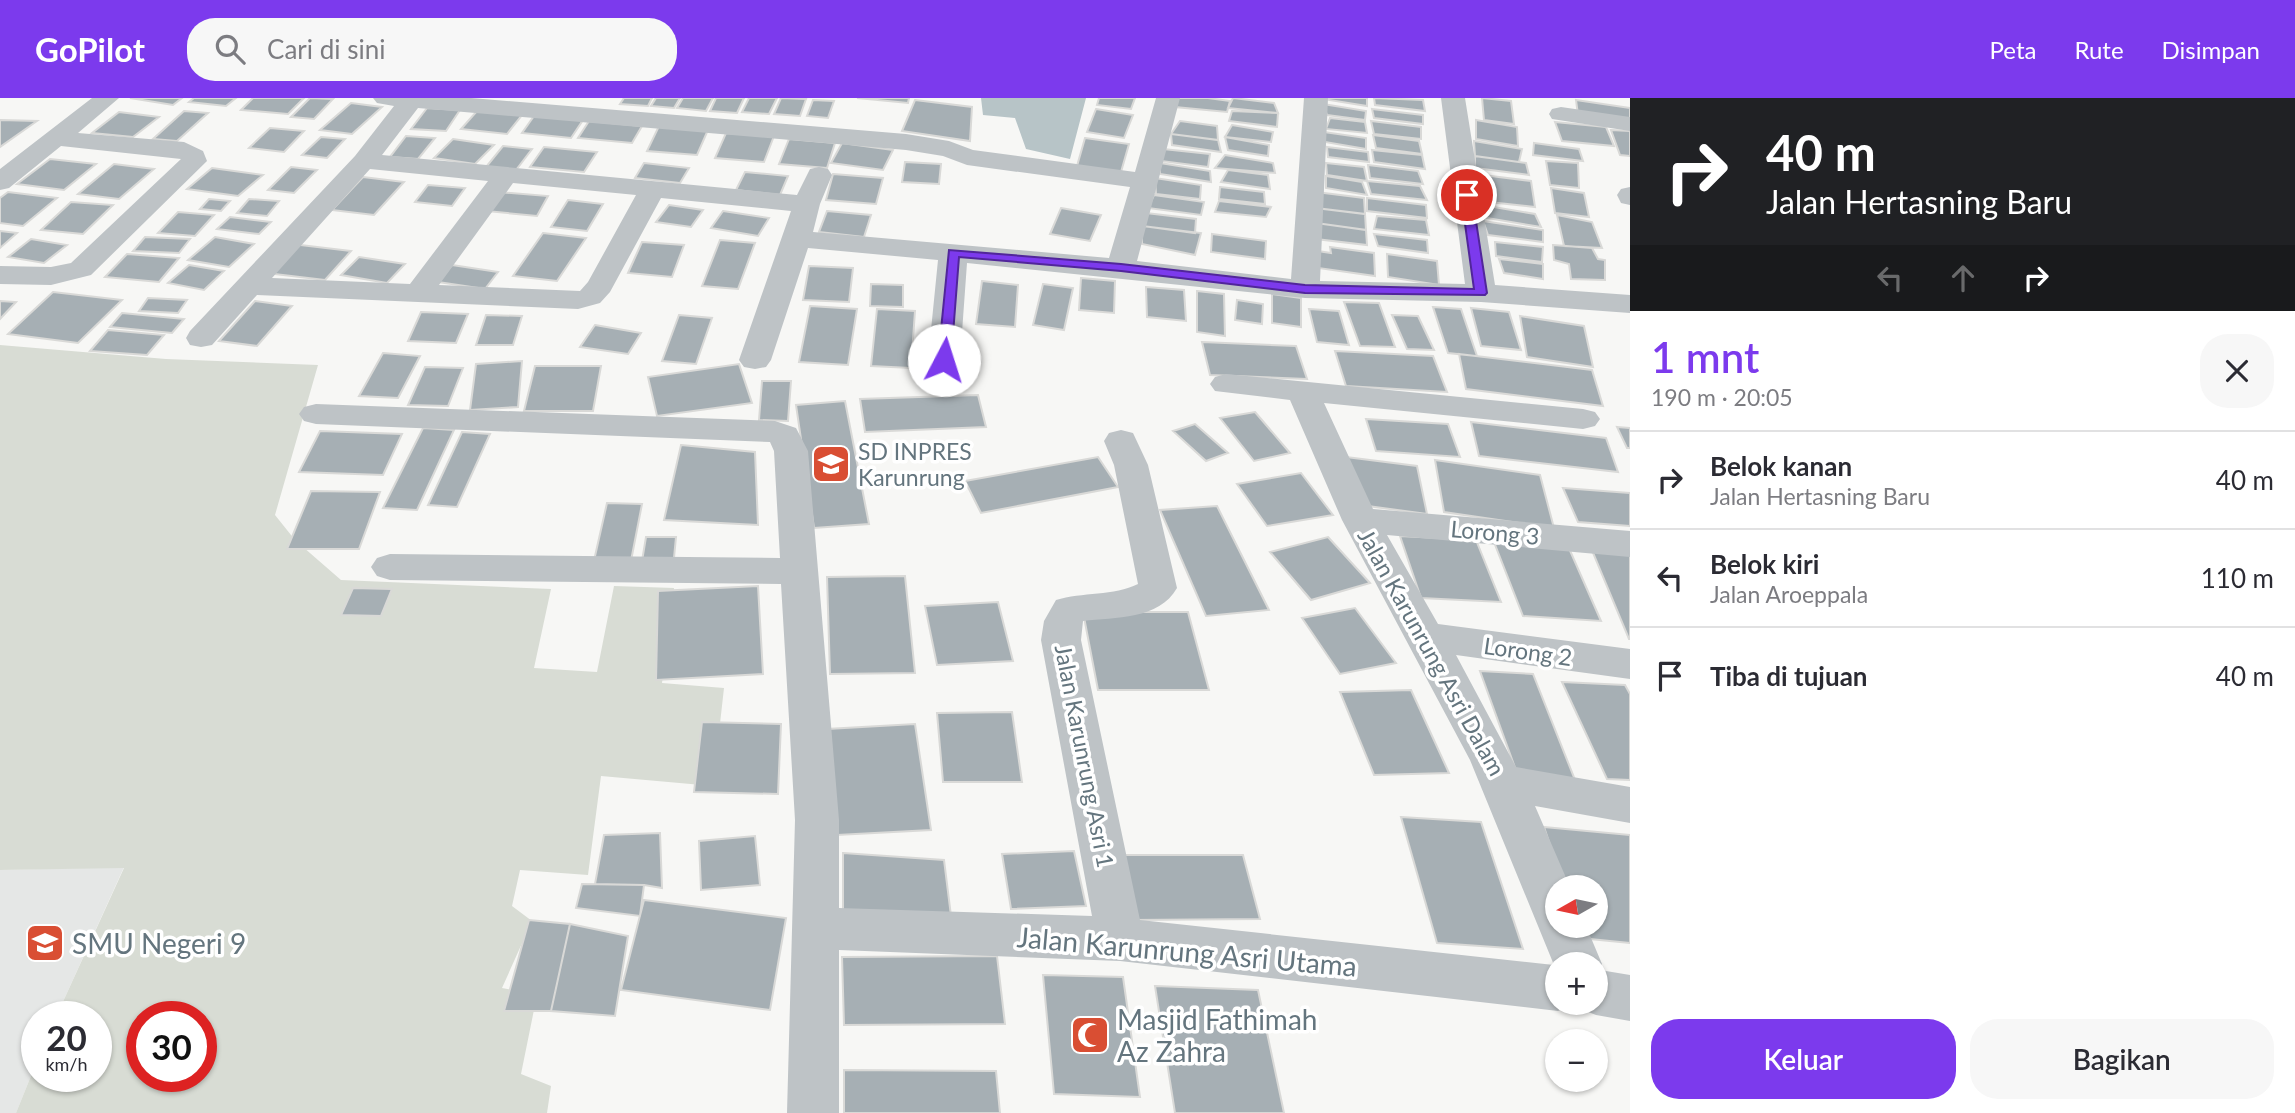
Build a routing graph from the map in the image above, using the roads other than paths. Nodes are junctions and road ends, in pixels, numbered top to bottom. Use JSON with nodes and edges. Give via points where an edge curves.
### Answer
{"nodes":[{"id":1,"x":107,"y":98,"type":"edge"},
{"id":2,"x":1168,"y":98,"type":"edge"},
{"id":3,"x":1316,"y":98,"type":"edge"},
{"id":4,"x":1453,"y":98,"type":"edge"},
{"id":5,"x":403,"y":99,"type":"edge"},
{"id":6,"x":1561,"y":114,"type":"dead end"},
{"id":7,"x":1630,"y":124,"type":"edge"},
{"id":8,"x":55,"y":138,"type":"junction"},
{"id":9,"x":365,"y":161,"type":"junction"},
{"id":10,"x":506,"y":175,"type":"junction"},
{"id":11,"x":819,"y":175,"type":"dead end"},
{"id":12,"x":1146,"y":181,"type":"junction"},
{"id":13,"x":0,"y":182,"type":"edge"},
{"id":14,"x":652,"y":190,"type":"junction"},
{"id":15,"x":806,"y":204,"type":"junction"},
{"id":16,"x":797,"y":239,"type":"junction"},
{"id":17,"x":953,"y":253,"type":"junction"},
{"id":18,"x":1121,"y":268,"type":"junction"},
{"id":19,"x":0,"y":275,"type":"edge"},
{"id":20,"x":249,"y":286,"type":"junction"},
{"id":21,"x":1305,"y":289,"type":"junction"},
{"id":22,"x":419,"y":292,"type":"junction"},
{"id":23,"x":1481,"y":293,"type":"junction"},
{"id":24,"x":1630,"y":304,"type":"edge"},
{"id":25,"x":201,"y":338,"type":"dead end"},
{"id":26,"x":755,"y":360,"type":"dead end"},
{"id":27,"x":944,"y":360,"type":"dead end"},
{"id":28,"x":1226,"y":384,"type":"dead end"},
{"id":29,"x":1303,"y":392,"type":"junction"},
{"id":30,"x":316,"y":414,"type":"dead end"},
{"id":31,"x":1583,"y":419,"type":"dead end"},
{"id":32,"x":1122,"y":441,"type":"dead end"},
{"id":33,"x":1360,"y":520,"type":"junction"},
{"id":34,"x":1630,"y":544,"type":"edge"},
{"id":35,"x":390,"y":567,"type":"dead end"},
{"id":36,"x":800,"y":571,"type":"junction"},
{"id":37,"x":1427,"y":637,"type":"junction"},
{"id":38,"x":1630,"y":664,"type":"edge"},
{"id":39,"x":1504,"y":783,"type":"junction"},
{"id":40,"x":1630,"y":805,"type":"edge"},
{"id":41,"x":1545,"y":882,"type":"edge"},
{"id":42,"x":816,"y":928,"type":"junction"},
{"id":43,"x":1119,"y":939,"type":"junction"},
{"id":44,"x":1545,"y":987,"type":"edge"},
{"id":45,"x":1608,"y":994,"type":"edge"},
{"id":46,"x":1630,"y":998,"type":"edge"},
{"id":47,"x":813,"y":1113,"type":"edge"}],
"edges":[{"from":1,"to":8,"type":"street"},
{"from":2,"to":12,"type":"street"},
{"from":3,"to":21,"type":"street"},
{"from":4,"to":23,"type":"street"},
{"from":5,"to":9,"type":"street"},
{"from":5,"to":12,"type":"street","via":[[906,142],[967,157]]},
{"from":6,"to":7,"type":"street"},
{"from":8,"to":13,"type":"street"},
{"from":8,"to":19,"type":"street","via":[[184,150],[194,161],[81,269],[51,276]]},
{"from":9,"to":10,"type":"street"},
{"from":9,"to":20,"type":"street"},
{"from":10,"to":14,"type":"street"},
{"from":10,"to":22,"type":"street"},
{"from":11,"to":15,"type":"street"},
{"from":12,"to":18,"type":"street"},
{"from":14,"to":15,"type":"street"},
{"from":14,"to":22,"type":"street","via":[[590,297],[559,301]]},
{"from":15,"to":16,"type":"street"},
{"from":16,"to":17,"type":"street"},
{"from":16,"to":26,"type":"street"},
{"from":17,"to":18,"type":"street"},
{"from":17,"to":27,"type":"street"},
{"from":18,"to":21,"type":"street"},
{"from":20,"to":22,"type":"street"},
{"from":20,"to":25,"type":"street"},
{"from":21,"to":23,"type":"street"},
{"from":23,"to":24,"type":"street"},
{"from":28,"to":29,"type":"street"},
{"from":29,"to":31,"type":"street"},
{"from":29,"to":33,"type":"street","name":"Jalan Karunrung Asri Dalam"},
{"from":30,"to":36,"type":"street","via":[[775,432],[784,435],[791,452]]},
{"from":32,"to":43,"type":"street","name":"Jalan Karunrung Asri 1","via":[[1158,588],[1138,601],[1070,610],[1063,621],[1061,640]]},
{"from":33,"to":34,"type":"street","name":"Lorong 3"},
{"from":33,"to":37,"type":"street","name":"Jalan Karunrung Asri Dalam"},
{"from":35,"to":36,"type":"street"},
{"from":36,"to":42,"type":"street","via":[[817,820]]},
{"from":37,"to":38,"type":"street","name":"Lorong 2"},
{"from":37,"to":39,"type":"street","name":"Jalan Karunrung Asri Dalam"},
{"from":39,"to":40,"type":"street"},
{"from":39,"to":41,"type":"street","name":"Jalan Karunrung Asri Dalam"},
{"from":42,"to":43,"type":"street","name":"Jalan Karunrung Asri Utama"},
{"from":42,"to":47,"type":"street"},
{"from":43,"to":44,"type":"street","name":"Jalan Karunrung Asri Utama"},
{"from":45,"to":46,"type":"street"}]}
